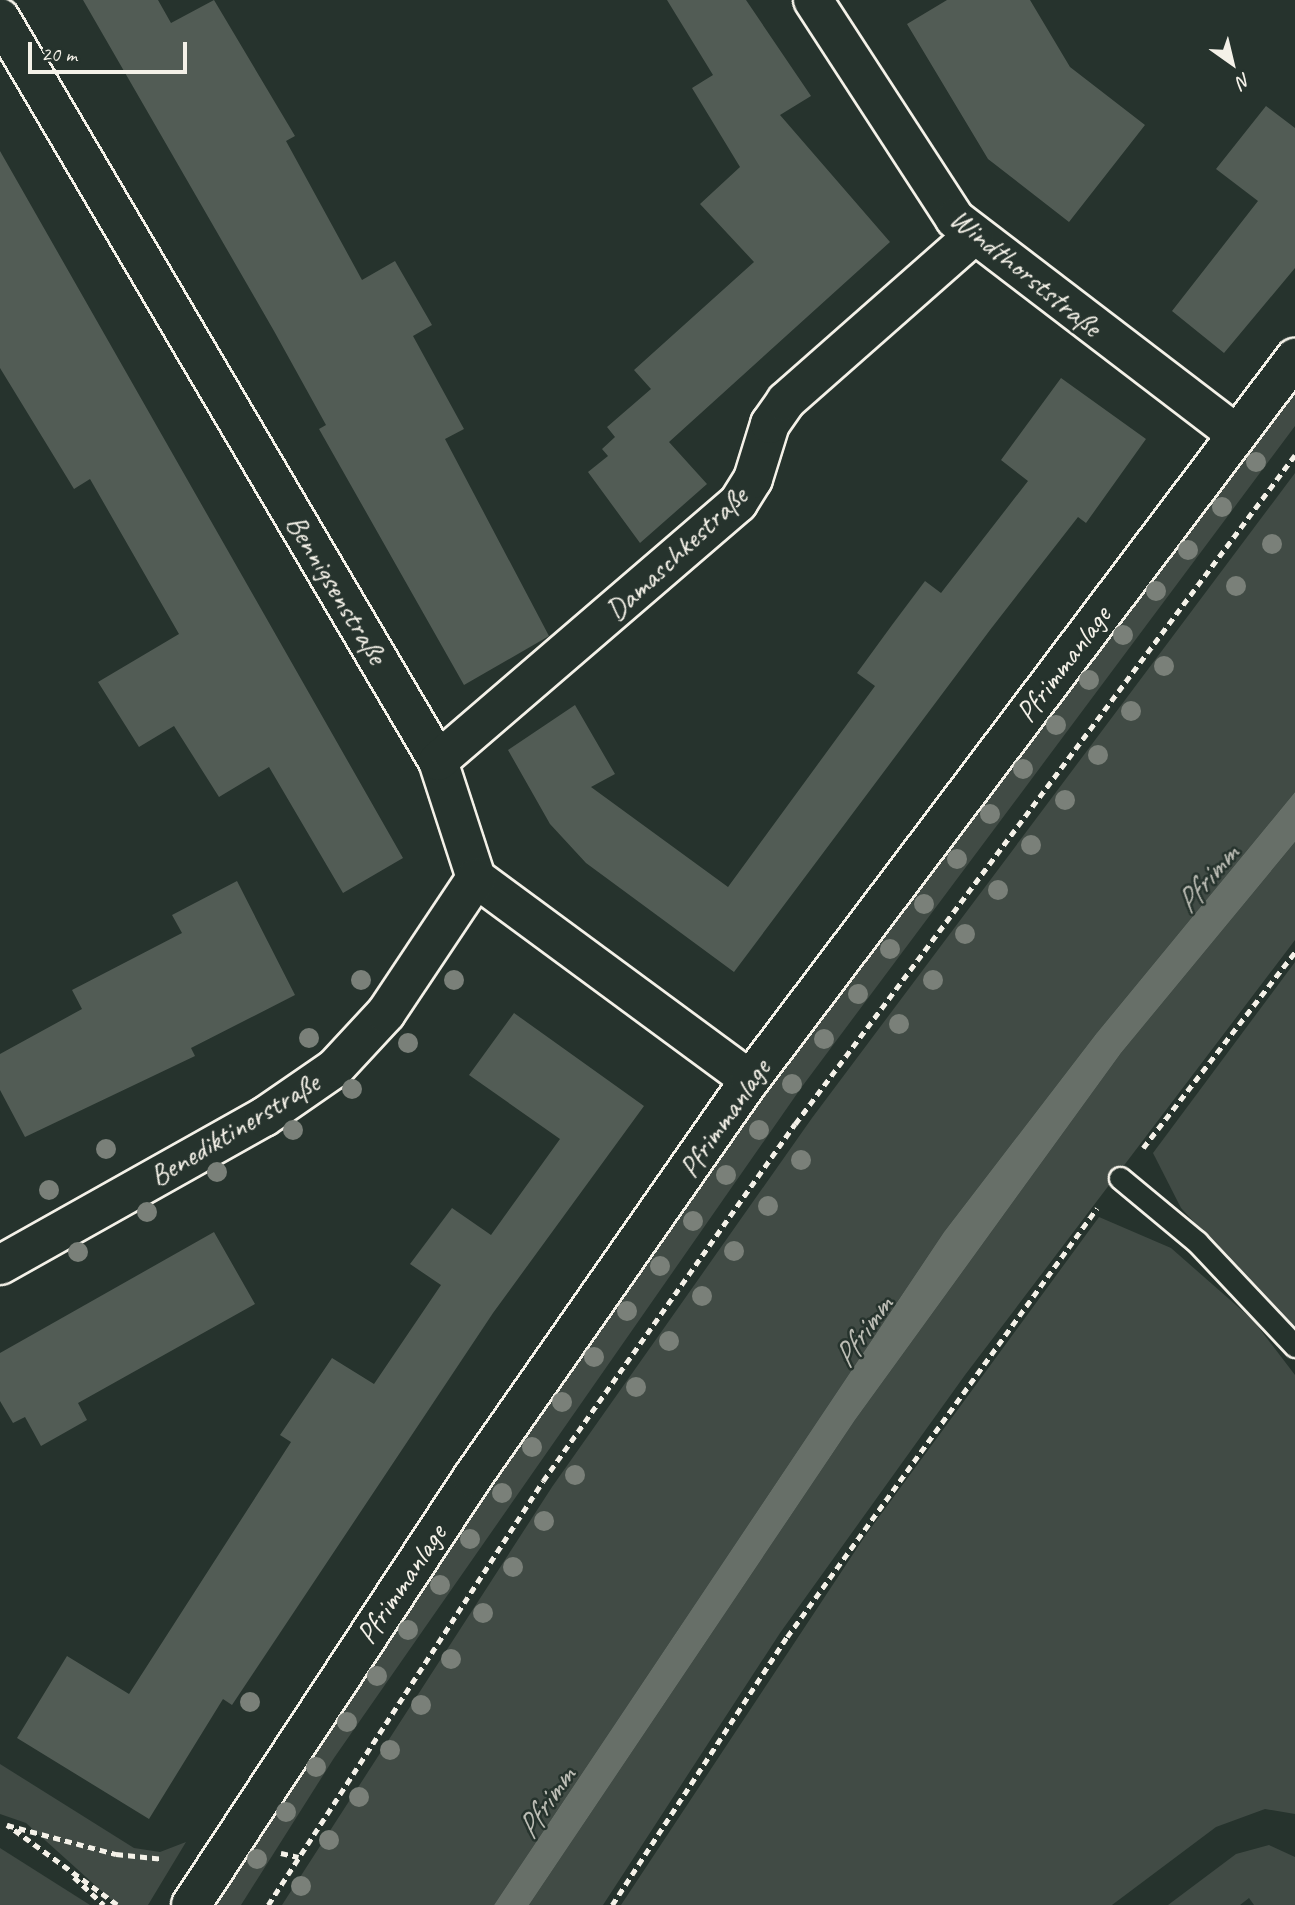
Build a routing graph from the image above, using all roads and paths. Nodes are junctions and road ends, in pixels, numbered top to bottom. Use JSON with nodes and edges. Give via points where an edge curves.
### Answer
{"nodes":[{"id":1,"x":813,"y":0,"type":"edge"},
{"id":2,"x":0,"y":18,"type":"edge"},
{"id":3,"x":973,"y":236,"type":"junction"},
{"id":4,"x":1295,"y":358,"type":"edge"},
{"id":5,"x":1236,"y":434,"type":"junction"},
{"id":6,"x":1295,"y":455,"type":"edge"},
{"id":7,"x":438,"y":761,"type":"junction"},
{"id":8,"x":476,"y":878,"type":"junction"},
{"id":9,"x":1295,"y":952,"type":"edge"},
{"id":10,"x":750,"y":1080,"type":"junction"},
{"id":11,"x":1120,"y":1178,"type":"junction"},
{"id":12,"x":0,"y":1265,"type":"edge"},
{"id":13,"x":1295,"y":1346,"type":"edge"},
{"id":14,"x":0,"y":1823,"type":"edge"},
{"id":15,"x":7,"y":1825,"type":"junction"},
{"id":16,"x":230,"y":1842,"type":"junction"},
{"id":17,"x":104,"y":1905,"type":"edge"},
{"id":18,"x":117,"y":1905,"type":"edge"},
{"id":19,"x":191,"y":1905,"type":"edge"},
{"id":20,"x":268,"y":1905,"type":"edge"},
{"id":21,"x":612,"y":1905,"type":"edge"}],
"edges":[{"from":1,"to":3,"type":"street","name":"Windthorststraße","via":[[938,199]]},
{"from":2,"to":7,"type":"street","name":"Bennigsenstraße"},
{"from":3,"to":5,"type":"street","name":"Windthorststraße"},
{"from":3,"to":7,"type":"street","name":"Damaschkestraße","via":[[786,401],[770,424],[753,479],[738,503]]},
{"from":4,"to":5,"type":"street","name":"Pfrimmanlage"},
{"from":5,"to":10,"type":"street","name":"Pfrimmanlage"},
{"from":6,"to":20,"type":"path","name":"Pfrimmanlage","via":[[795,1124],[543,1481]]},
{"from":7,"to":8,"type":"street","name":"Bennigsenstraße"},
{"from":8,"to":10,"type":"street"},
{"from":8,"to":12,"type":"street","name":"Benediktinerstraße","via":[[386,1013],[335,1068],[264,1117]]},
{"from":9,"to":11,"type":"path"},
{"from":10,"to":16,"type":"street","name":"Pfrimmanlage","via":[[472,1478]]},
{"from":11,"to":13,"type":"lane","via":[[1197,1242]]},
{"from":11,"to":21,"type":"path","via":[[795,1626]]},
{"from":14,"to":15,"type":"path"},
{"from":15,"to":16,"type":"path","via":[[146,1860],[175,1859]]},
{"from":15,"to":17,"type":"path"},
{"from":15,"to":18,"type":"path"},
{"from":16,"to":19,"type":"street","name":"Pfrimmanlage"}]}
